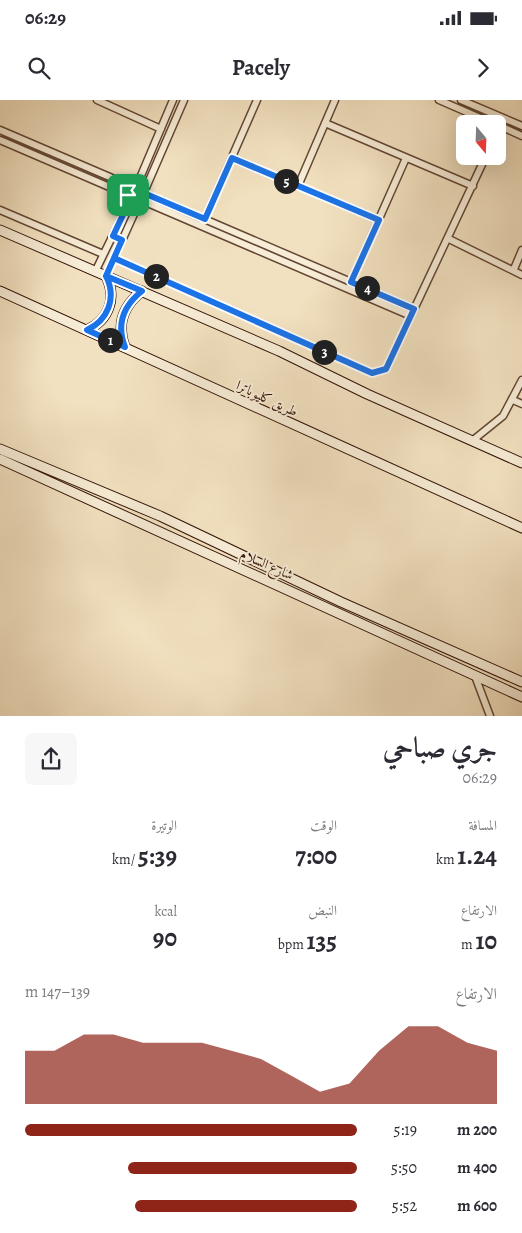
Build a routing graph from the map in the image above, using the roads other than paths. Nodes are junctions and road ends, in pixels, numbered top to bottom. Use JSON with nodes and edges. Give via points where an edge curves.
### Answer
{"nodes":[{"id":1,"x":173,"y":100,"type":"edge"},
{"id":2,"x":184,"y":100,"type":"edge"},
{"id":3,"x":257,"y":100,"type":"edge"},
{"id":4,"x":335,"y":100,"type":"edge"},
{"id":5,"x":439,"y":100,"type":"edge"},
{"id":6,"x":461,"y":100,"type":"edge"},
{"id":7,"x":100,"y":101,"type":"edge"},
{"id":8,"x":471,"y":115,"type":"edge"},
{"id":9,"x":325,"y":123,"type":"junction"},
{"id":10,"x":522,"y":126,"type":"edge"},
{"id":11,"x":161,"y":129,"type":"junction"},
{"id":12,"x":0,"y":130,"type":"edge"},
{"id":13,"x":506,"y":130,"type":"edge"},
{"id":14,"x":522,"y":136,"type":"edge"},
{"id":15,"x":0,"y":140,"type":"edge"},
{"id":16,"x":46,"y":150,"type":"junction"},
{"id":17,"x":43,"y":158,"type":"junction"},
{"id":18,"x":232,"y":158,"type":"junction"},
{"id":19,"x":406,"y":158,"type":"junction"},
{"id":20,"x":482,"y":165,"type":"edge"},
{"id":21,"x":135,"y":186,"type":"junction"},
{"id":22,"x":298,"y":186,"type":"junction"},
{"id":23,"x":473,"y":186,"type":"junction"},
{"id":24,"x":146,"y":192,"type":"junction"},
{"id":25,"x":129,"y":197,"type":"junction"},
{"id":26,"x":141,"y":202,"type":"junction"},
{"id":27,"x":0,"y":210,"type":"edge"},
{"id":28,"x":205,"y":219,"type":"junction"},
{"id":29,"x":379,"y":220,"type":"junction"},
{"id":30,"x":201,"y":226,"type":"junction"},
{"id":31,"x":0,"y":230,"type":"edge"},
{"id":32,"x":113,"y":236,"type":"junction"},
{"id":33,"x":449,"y":239,"type":"junction"},
{"id":34,"x":122,"y":240,"type":"junction"},
{"id":35,"x":522,"y":250,"type":"edge"},
{"id":36,"x":103,"y":254,"type":"junction"},
{"id":37,"x":114,"y":258,"type":"junction"},
{"id":38,"x":514,"y":269,"type":"junction"},
{"id":39,"x":95,"y":272,"type":"junction"},
{"id":40,"x":522,"y":273,"type":"edge"},
{"id":41,"x":106,"y":276,"type":"junction"},
{"id":42,"x":351,"y":282,"type":"junction"},
{"id":43,"x":359,"y":285,"type":"junction"},
{"id":44,"x":0,"y":291,"type":"edge"},
{"id":45,"x":142,"y":291,"type":"junction"},
{"id":46,"x":356,"y":292,"type":"junction"},
{"id":47,"x":412,"y":312,"type":"junction"},
{"id":48,"x":87,"y":330,"type":"junction"},
{"id":49,"x":125,"y":347,"type":"junction"},
{"id":50,"x":522,"y":380,"type":"edge"},
{"id":51,"x":513,"y":400,"type":"junction"},
{"id":52,"x":522,"y":404,"type":"edge"},
{"id":53,"x":472,"y":442,"type":"junction"},
{"id":54,"x":0,"y":449,"type":"edge"},
{"id":55,"x":0,"y":459,"type":"edge"},
{"id":56,"x":522,"y":463,"type":"edge"},
{"id":57,"x":522,"y":528,"type":"edge"},
{"id":58,"x":339,"y":607,"type":"junction"},
{"id":59,"x":474,"y":676,"type":"junction"},
{"id":60,"x":522,"y":682,"type":"edge"},
{"id":61,"x":522,"y":697,"type":"edge"},
{"id":62,"x":490,"y":716,"type":"edge"}],
"edges":[{"from":1,"to":11,"type":"street"},
{"from":2,"to":24,"type":"street"},
{"from":3,"to":18,"type":"street"},
{"from":4,"to":9,"type":"street"},
{"from":5,"to":8,"type":"street"},
{"from":6,"to":10,"type":"street"},
{"from":7,"to":11,"type":"street"},
{"from":9,"to":19,"type":"street"},
{"from":9,"to":22,"type":"street"},
{"from":11,"to":21,"type":"street"},
{"from":12,"to":16,"type":"street"},
{"from":13,"to":14,"type":"street"},
{"from":15,"to":17,"type":"street"},
{"from":16,"to":17,"type":"street"},
{"from":16,"to":21,"type":"street"},
{"from":17,"to":25,"type":"street"},
{"from":18,"to":22,"type":"street"},
{"from":18,"to":28,"type":"street"},
{"from":19,"to":23,"type":"street"},
{"from":19,"to":29,"type":"street"},
{"from":20,"to":23,"type":"street"},
{"from":21,"to":24,"type":"street"},
{"from":21,"to":25,"type":"street"},
{"from":22,"to":29,"type":"street"},
{"from":23,"to":33,"type":"street"},
{"from":24,"to":26,"type":"street"},
{"from":24,"to":28,"type":"street"},
{"from":25,"to":26,"type":"street"},
{"from":25,"to":32,"type":"street"},
{"from":26,"to":30,"type":"street"},
{"from":26,"to":34,"type":"street"},
{"from":27,"to":36,"type":"street"},
{"from":28,"to":30,"type":"street"},
{"from":28,"to":42,"type":"street"},
{"from":29,"to":42,"type":"street"},
{"from":30,"to":46,"type":"street"},
{"from":31,"to":39,"type":"main road"},
{"from":32,"to":34,"type":"street"},
{"from":32,"to":36,"type":"street"},
{"from":33,"to":38,"type":"street"},
{"from":33,"to":47,"type":"street"},
{"from":34,"to":37,"type":"street"},
{"from":35,"to":38,"type":"street"},
{"from":36,"to":39,"type":"street"},
{"from":37,"to":41,"type":"street"},
{"from":37,"to":47,"type":"street","via":[[372,373],[386,369]]},
{"from":38,"to":40,"type":"street"},
{"from":39,"to":41,"type":"main road"},
{"from":41,"to":45,"type":"main road"},
{"from":41,"to":48,"type":"main road","via":[[111,292],[109,308],[101,321]]},
{"from":42,"to":43,"type":"street"},
{"from":43,"to":46,"type":"street"},
{"from":43,"to":47,"type":"street"},
{"from":44,"to":48,"type":"main road","name":"طريق كليوباترا"},
{"from":45,"to":49,"type":"main road","via":[[126,308],[121,319],[120,331]]},
{"from":45,"to":53,"type":"main road"},
{"from":46,"to":47,"type":"street"},
{"from":48,"to":49,"type":"main road","name":"طريق كليوباترا"},
{"from":49,"to":57,"type":"main road","name":"طريق كليوباترا"},
{"from":50,"to":51,"type":"street"},
{"from":51,"to":52,"type":"street"},
{"from":51,"to":53,"type":"street","via":[[497,423]]},
{"from":53,"to":56,"type":"main road"},
{"from":54,"to":58,"type":"main road","name":"شارع السلام","via":[[160,516]]},
{"from":55,"to":58,"type":"main road","name":"شارع السلام"},
{"from":58,"to":59,"type":"main road","name":"شارع السلام"},
{"from":58,"to":60,"type":"main road","name":"شارع السلام"},
{"from":59,"to":61,"type":"main road","name":"شارع السلام"},
{"from":59,"to":62,"type":"street"}]}
